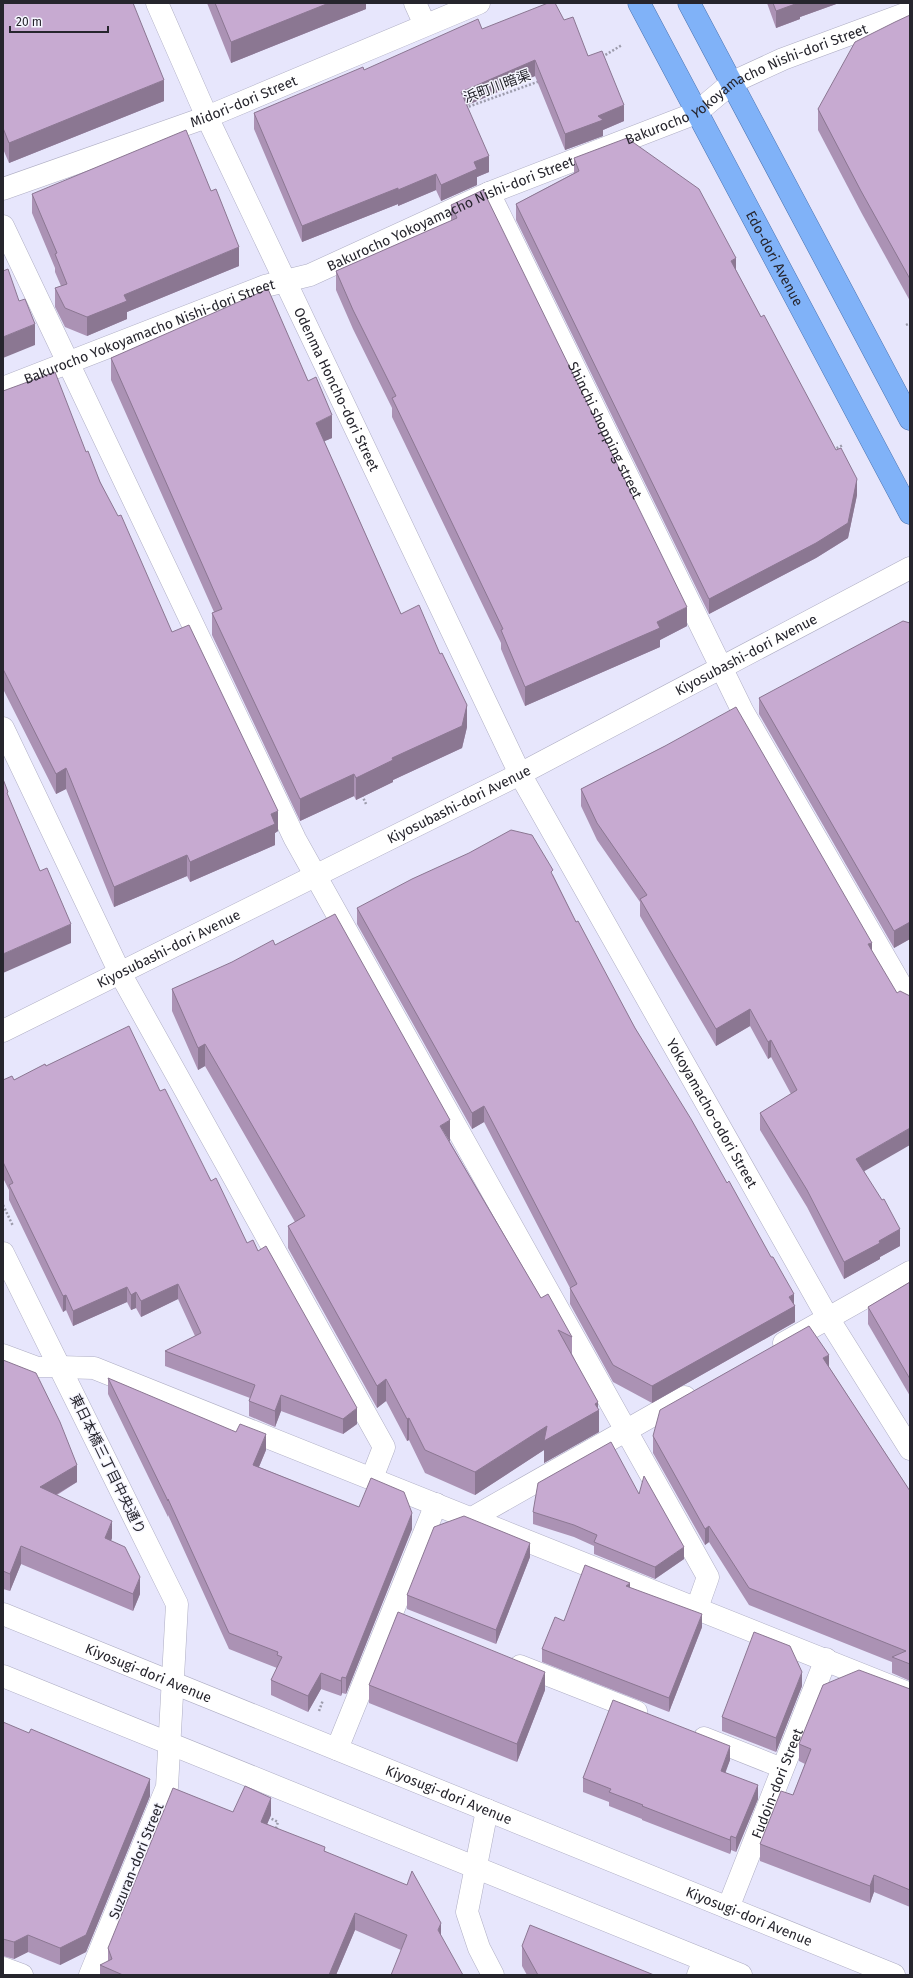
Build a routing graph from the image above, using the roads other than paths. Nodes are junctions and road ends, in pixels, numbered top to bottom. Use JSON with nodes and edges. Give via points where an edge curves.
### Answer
{"nodes":[{"id":1,"x":157,"y":3,"type":"edge"},
{"id":2,"x":415,"y":3,"type":"edge"},
{"id":3,"x":479,"y":3,"type":"edge"},
{"id":4,"x":639,"y":3,"type":"edge"},
{"id":5,"x":689,"y":3,"type":"edge"},
{"id":6,"x":910,"y":12,"type":"edge"},
{"id":7,"x":425,"y":25,"type":"junction"},
{"id":8,"x":733,"y":82,"type":"junction"},
{"id":9,"x":696,"y":113,"type":"junction"},
{"id":10,"x":207,"y":117,"type":"junction"},
{"id":11,"x":3,"y":189,"type":"edge"},
{"id":12,"x":489,"y":193,"type":"junction"},
{"id":13,"x":3,"y":226,"type":"edge"},
{"id":14,"x":285,"y":280,"type":"junction"},
{"id":15,"x":70,"y":363,"type":"junction"},
{"id":16,"x":3,"y":388,"type":"edge"},
{"id":17,"x":910,"y":419,"type":"edge"},
{"id":18,"x":910,"y":513,"type":"edge"},
{"id":19,"x":910,"y":568,"type":"edge"},
{"id":20,"x":721,"y":668,"type":"junction"},
{"id":21,"x":3,"y":728,"type":"edge"},
{"id":22,"x":520,"y":774,"type":"junction"},
{"id":23,"x":317,"y":876,"type":"junction"},
{"id":24,"x":120,"y":973,"type":"junction"},
{"id":25,"x":910,"y":1001,"type":"edge"},
{"id":26,"x":3,"y":1031,"type":"edge"},
{"id":27,"x":3,"y":1253,"type":"edge"},
{"id":28,"x":910,"y":1272,"type":"edge"},
{"id":29,"x":828,"y":1318,"type":"junction"},
{"id":30,"x":3,"y":1354,"type":"edge"},
{"id":31,"x":763,"y":1354,"type":"edge"},
{"id":32,"x":60,"y":1367,"type":"junction"},
{"id":33,"x":701,"y":1388,"type":"edge"},
{"id":34,"x":625,"y":1431,"type":"junction"},
{"id":35,"x":910,"y":1449,"type":"edge"},
{"id":36,"x":372,"y":1478,"type":"junction"},
{"id":37,"x":436,"y":1504,"type":"junction"},
{"id":38,"x":472,"y":1518,"type":"junction"},
{"id":39,"x":697,"y":1608,"type":"junction"},
{"id":40,"x":3,"y":1614,"type":"edge"},
{"id":41,"x":502,"y":1658,"type":"edge"},
{"id":42,"x":826,"y":1659,"type":"junction"},
{"id":43,"x":3,"y":1676,"type":"edge"},
{"id":44,"x":172,"y":1683,"type":"junction"},
{"id":45,"x":910,"y":1694,"type":"edge"},
{"id":46,"x":657,"y":1719,"type":"edge"},
{"id":47,"x":687,"y":1730,"type":"edge"},
{"id":48,"x":169,"y":1743,"type":"junction"},
{"id":49,"x":337,"y":1749,"type":"junction"},
{"id":50,"x":782,"y":1768,"type":"junction"},
{"id":51,"x":487,"y":1810,"type":"junction"},
{"id":52,"x":476,"y":1868,"type":"junction"},
{"id":53,"x":728,"y":1908,"type":"junction"},
{"id":54,"x":3,"y":1968,"type":"edge"},
{"id":55,"x":701,"y":1968,"type":"edge"},
{"id":56,"x":22,"y":1975,"type":"edge"},
{"id":57,"x":90,"y":1975,"type":"edge"},
{"id":58,"x":494,"y":1975,"type":"edge"},
{"id":59,"x":742,"y":1975,"type":"edge"},
{"id":60,"x":894,"y":1975,"type":"edge"}],
"edges":[{"from":1,"to":10,"type":"street","name":"Odenma Honcho-dori Street"},
{"from":2,"to":7,"type":"street"},
{"from":3,"to":7,"type":"street","name":"Midori-dori Street"},
{"from":4,"to":9,"type":"highway","name":"Edo-dori Avenue"},
{"from":5,"to":8,"type":"highway"},
{"from":6,"to":8,"type":"street","name":"Bakurocho Yokoyamacho Nishi-dori Street","via":[[783,59]]},
{"from":7,"to":10,"type":"street","name":"Midori-dori Street"},
{"from":8,"to":9,"type":"street","name":"Bakurocho Yokoyamacho Nishi-dori Street"},
{"from":8,"to":17,"type":"highway"},
{"from":9,"to":12,"type":"street","name":"Bakurocho Yokoyamacho Nishi-dori Street"},
{"from":9,"to":18,"type":"highway","name":"Edo-dori Avenue"},
{"from":10,"to":11,"type":"street","name":"Midori-dori Street"},
{"from":10,"to":14,"type":"street","name":"Odenma Honcho-dori Street"},
{"from":12,"to":14,"type":"street","name":"Bakurocho Yokoyamacho Nishi-dori Street","via":[[310,275]]},
{"from":12,"to":20,"type":"street","name":"Shinchi shopping street"},
{"from":13,"to":15,"type":"street","via":[[57,343]]},
{"from":14,"to":15,"type":"street","name":"Bakurocho Yokoyamacho Nishi-dori Street"},
{"from":14,"to":22,"type":"street","name":"Odenma Honcho-dori Street"},
{"from":15,"to":16,"type":"street","name":"Bakurocho Yokoyamacho Nishi-dori Street"},
{"from":15,"to":23,"type":"street","via":[[295,839]]},
{"from":19,"to":20,"type":"street","name":"Kiyosubashi-dori Avenue"},
{"from":20,"to":22,"type":"street","name":"Kiyosubashi-dori Avenue"},
{"from":20,"to":25,"type":"street","name":"Shinchi shopping street","via":[[747,718]]},
{"from":21,"to":24,"type":"street"},
{"from":22,"to":23,"type":"street","name":"Kiyosubashi-dori Avenue"},
{"from":22,"to":29,"type":"street","name":"Yokoyamacho-odori Street"},
{"from":23,"to":24,"type":"street","name":"Kiyosubashi-dori Avenue"},
{"from":23,"to":34,"type":"street","via":[[340,922]]},
{"from":24,"to":26,"type":"street","name":"Kiyosubashi-dori Avenue"},
{"from":24,"to":36,"type":"street","via":[[384,1447]]},
{"from":27,"to":32,"type":"street","name":"東日本橋三丁目中央通り"},
{"from":28,"to":29,"type":"street"},
{"from":29,"to":31,"type":"street"},
{"from":29,"to":35,"type":"street","name":"Yokoyamacho-odori Street"},
{"from":30,"to":32,"type":"lane","via":[[38,1366]]},
{"from":32,"to":36,"type":"street","via":[[94,1368]]},
{"from":32,"to":44,"type":"street","name":"東日本橋三丁目中央通り","via":[[177,1604]]},
{"from":33,"to":34,"type":"street"},
{"from":34,"to":38,"type":"street"},
{"from":34,"to":39,"type":"street","via":[[708,1577]]},
{"from":36,"to":37,"type":"street"},
{"from":37,"to":38,"type":"street"},
{"from":37,"to":49,"type":"street","via":[[399,1618]]},
{"from":38,"to":39,"type":"street"},
{"from":39,"to":42,"type":"street"},
{"from":40,"to":44,"type":"street","name":"Kiyosugi-dori Avenue"},
{"from":41,"to":46,"type":"lane"},
{"from":42,"to":45,"type":"street"},
{"from":42,"to":50,"type":"street","name":"Fudoin-dori Street"},
{"from":43,"to":48,"type":"street"},
{"from":44,"to":48,"type":"street","name":"東日本橋三丁目中央通り"},
{"from":44,"to":49,"type":"street","name":"Kiyosugi-dori Avenue"},
{"from":47,"to":50,"type":"lane"},
{"from":48,"to":52,"type":"street"},
{"from":48,"to":57,"type":"street","name":"Suzuran-dori Street","via":[[166,1787]]},
{"from":49,"to":51,"type":"street","name":"Kiyosugi-dori Avenue"},
{"from":50,"to":53,"type":"street","name":"Fudoin-dori Street"},
{"from":51,"to":52,"type":"street"},
{"from":51,"to":53,"type":"street","name":"Kiyosugi-dori Avenue"},
{"from":52,"to":55,"type":"street"},
{"from":52,"to":58,"type":"street","via":[[467,1912],[479,1948]]},
{"from":53,"to":60,"type":"street","name":"Kiyosugi-dori Avenue"},
{"from":54,"to":56,"type":"street"},
{"from":55,"to":59,"type":"street"}]}
